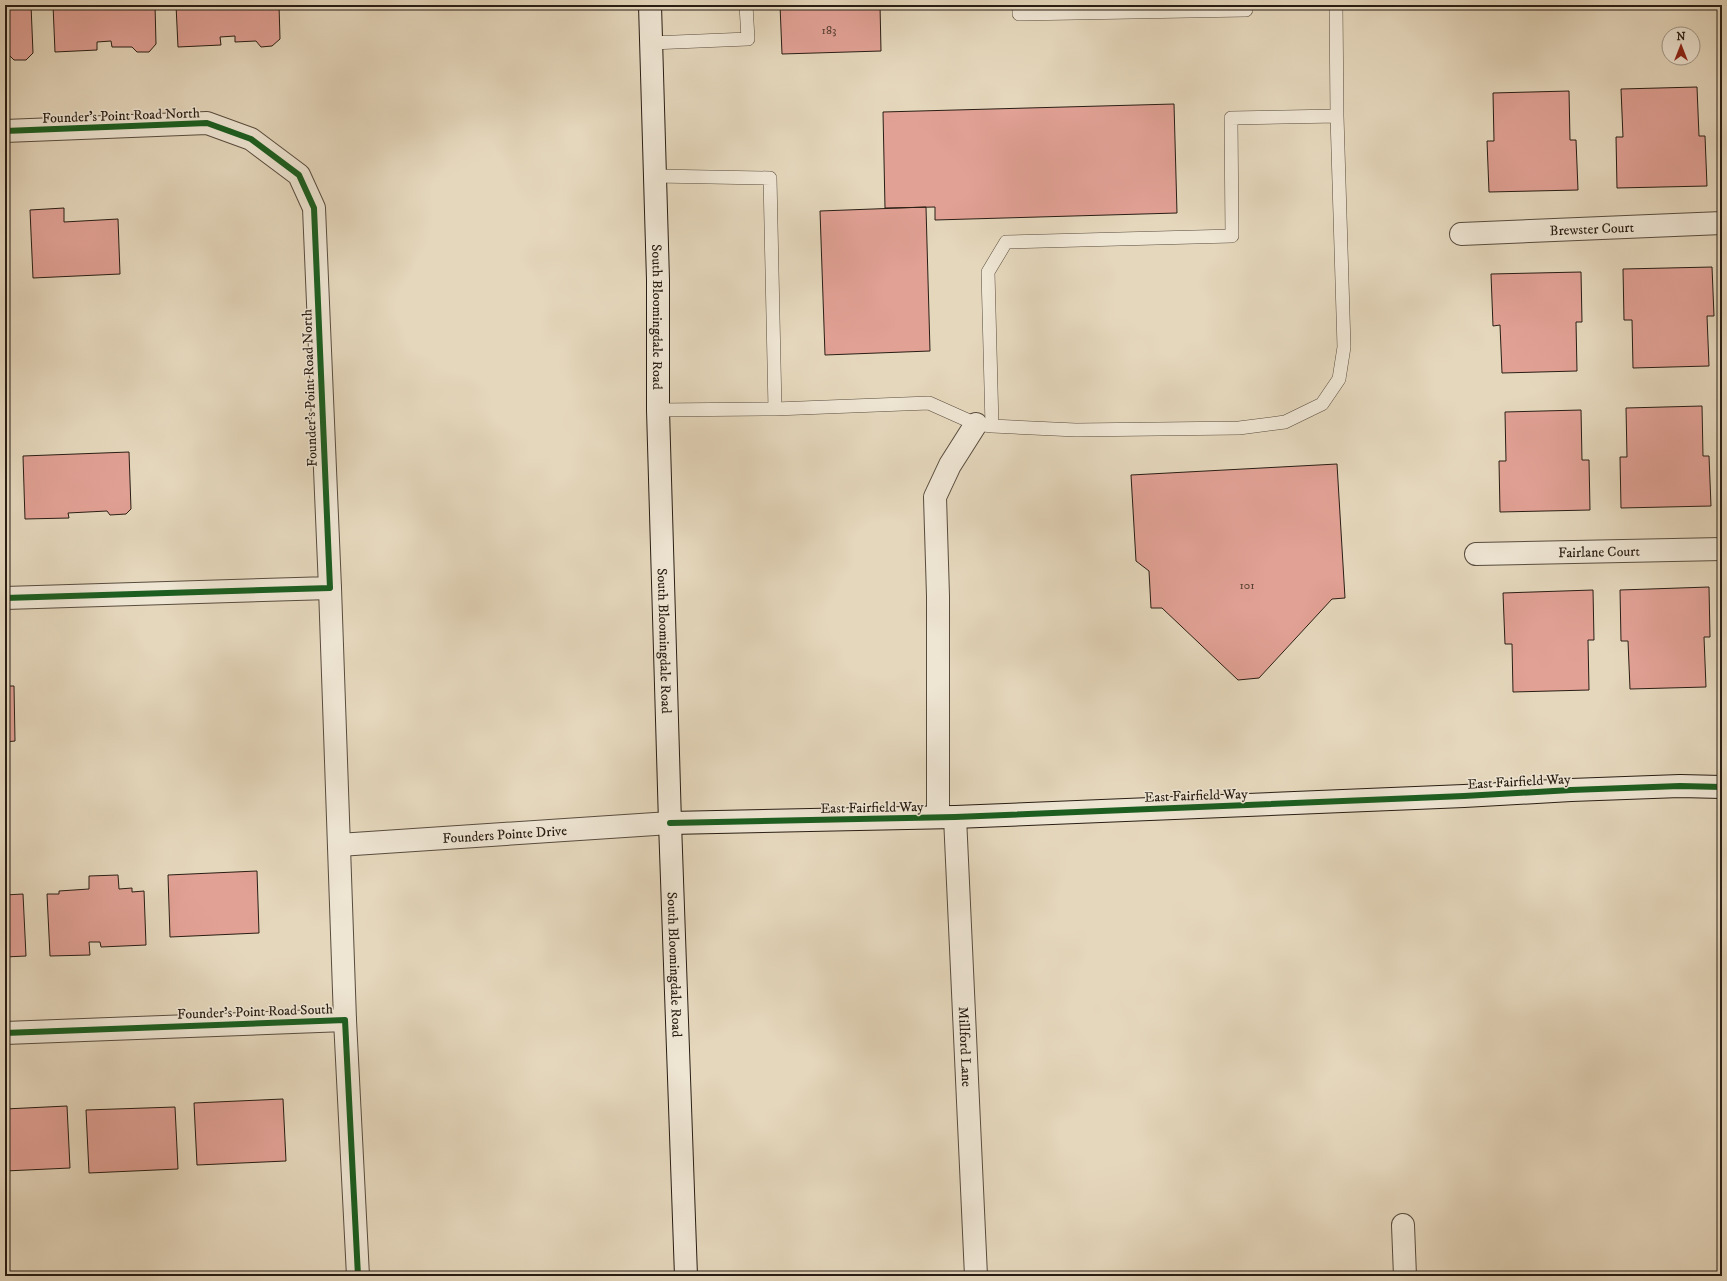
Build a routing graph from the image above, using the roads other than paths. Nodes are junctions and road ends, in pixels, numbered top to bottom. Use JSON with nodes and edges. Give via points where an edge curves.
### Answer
{"nodes":[{"id":1,"x":650,"y":5,"type":"edge"},
{"id":2,"x":746,"y":5,"type":"edge"},
{"id":3,"x":1019,"y":5,"type":"edge"},
{"id":4,"x":1246,"y":5,"type":"edge"},
{"id":5,"x":1336,"y":5,"type":"edge"},
{"id":6,"x":652,"y":43,"type":"junction"},
{"id":7,"x":1337,"y":116,"type":"junction"},
{"id":8,"x":5,"y":131,"type":"edge"},
{"id":9,"x":656,"y":176,"type":"junction"},
{"id":10,"x":1722,"y":223,"type":"edge"},
{"id":11,"x":1461,"y":234,"type":"dead end"},
{"id":12,"x":775,"y":409,"type":"junction"},
{"id":13,"x":658,"y":410,"type":"junction"},
{"id":14,"x":984,"y":425,"type":"junction"},
{"id":15,"x":1722,"y":549,"type":"edge"},
{"id":16,"x":1476,"y":554,"type":"dead end"},
{"id":17,"x":330,"y":588,"type":"junction"},
{"id":18,"x":5,"y":598,"type":"edge"},
{"id":19,"x":1722,"y":786,"type":"edge"},
{"id":20,"x":946,"y":817,"type":"junction"},
{"id":21,"x":670,"y":823,"type":"junction"},
{"id":22,"x":339,"y":845,"type":"junction"},
{"id":23,"x":345,"y":1020,"type":"junction"},
{"id":24,"x":5,"y":1033,"type":"edge"},
{"id":25,"x":1403,"y":1225,"type":"dead end"},
{"id":26,"x":358,"y":1276,"type":"edge"},
{"id":27,"x":686,"y":1276,"type":"edge"},
{"id":28,"x":976,"y":1276,"type":"edge"},
{"id":29,"x":1405,"y":1276,"type":"edge"}],
"edges":[{"from":1,"to":6,"type":"street","name":"South Bloomingdale Road"},
{"from":2,"to":6,"type":"lane","via":[[748,39]]},
{"from":3,"to":4,"type":"lane","via":[[1019,14],[1246,10]]},
{"from":5,"to":7,"type":"lane"},
{"from":6,"to":9,"type":"street","name":"South Bloomingdale Road"},
{"from":7,"to":14,"type":"lane","via":[[1344,347],[1339,380],[1322,404],[1285,422],[1239,428],[1076,430]]},
{"from":7,"to":14,"type":"lane","via":[[1231,118],[1232,236],[1006,242],[988,272]]},
{"from":8,"to":17,"type":"street","name":"Founder's Point Road North","via":[[207,123],[252,139],[298,175],[314,208]]},
{"from":9,"to":12,"type":"lane","via":[[770,178]]},
{"from":9,"to":13,"type":"street","name":"South Bloomingdale Road"},
{"from":10,"to":11,"type":"street","name":"Brewster Court"},
{"from":12,"to":13,"type":"lane"},
{"from":12,"to":14,"type":"lane","via":[[929,404]]},
{"from":13,"to":21,"type":"street","name":"South Bloomingdale Road"},
{"from":14,"to":20,"type":"street","name":"Millford Lane","via":[[950,465],[935,496]]},
{"from":15,"to":16,"type":"street","name":"Fairlane Court"},
{"from":17,"to":18,"type":"street"},
{"from":17,"to":22,"type":"street"},
{"from":19,"to":20,"type":"street","name":"East Fairfield Way","via":[[1571,790]]},
{"from":20,"to":21,"type":"street","name":"East Fairfield Way"},
{"from":20,"to":28,"type":"street","name":"Millford Lane"},
{"from":21,"to":22,"type":"street","name":"Founders Pointe Drive"},
{"from":21,"to":27,"type":"street","name":"South Bloomingdale Road"},
{"from":22,"to":23,"type":"street"},
{"from":23,"to":24,"type":"street","name":"Founder's Point Road South"},
{"from":23,"to":26,"type":"street","name":"Founder's Point Road South"},
{"from":25,"to":29,"type":"street"}]}
